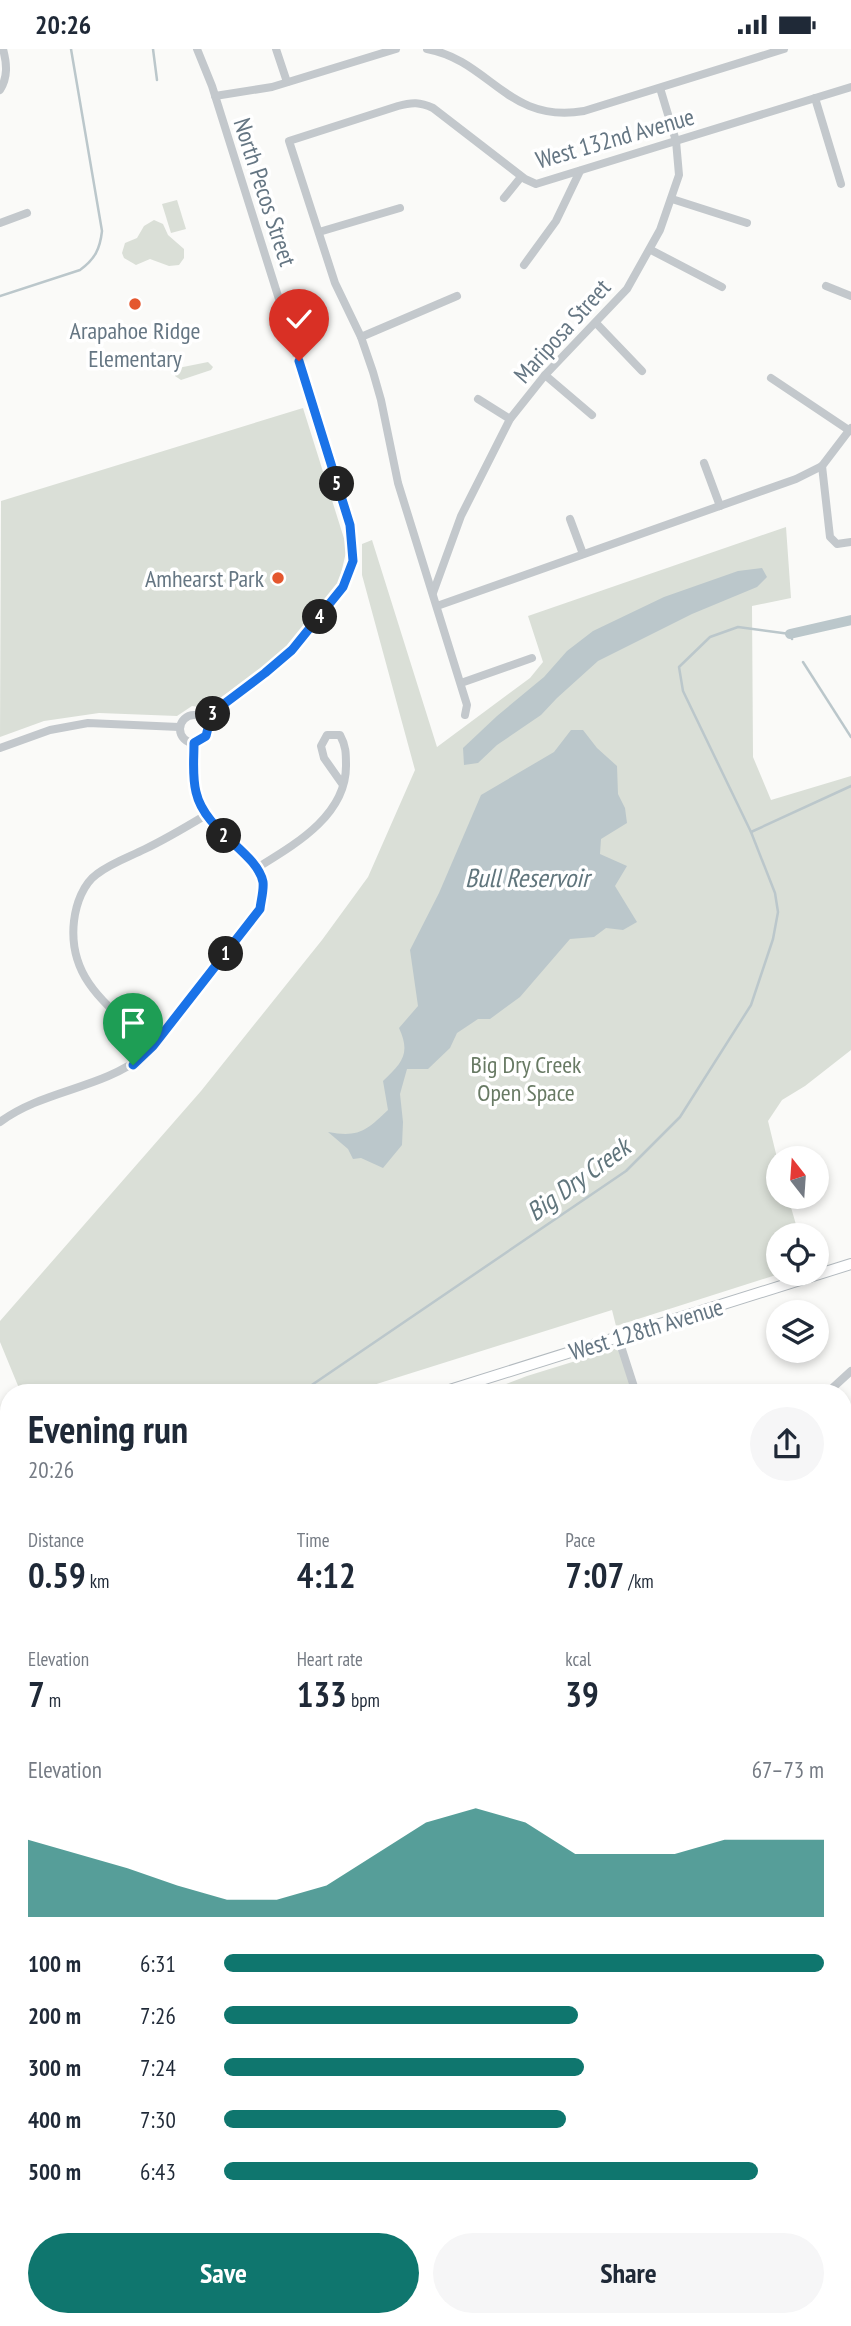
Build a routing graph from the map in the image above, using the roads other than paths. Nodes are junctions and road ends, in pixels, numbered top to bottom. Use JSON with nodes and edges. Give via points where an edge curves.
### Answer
{"nodes":[{"id":1,"x":2,"y":49,"type":"edge"},
{"id":2,"x":197,"y":49,"type":"edge"},
{"id":3,"x":276,"y":49,"type":"edge"},
{"id":4,"x":396,"y":49,"type":"edge"},
{"id":5,"x":428,"y":49,"type":"edge"},
{"id":6,"x":784,"y":49,"type":"edge"},
{"id":7,"x":287,"y":82,"type":"junction"},
{"id":8,"x":851,"y":87,"type":"edge"},
{"id":9,"x":660,"y":88,"type":"junction"},
{"id":10,"x":0,"y":90,"type":"edge"},
{"id":11,"x":215,"y":96,"type":"junction"},
{"id":12,"x":815,"y":98,"type":"junction"},
{"id":13,"x":676,"y":141,"type":"junction"},
{"id":14,"x":580,"y":171,"type":"junction"},
{"id":15,"x":522,"y":177,"type":"junction"},
{"id":16,"x":841,"y":184,"type":"dead end"},
{"id":17,"x":504,"y":198,"type":"dead end"},
{"id":18,"x":672,"y":199,"type":"junction"},
{"id":19,"x":400,"y":208,"type":"dead end"},
{"id":20,"x":26,"y":213,"type":"dead end"},
{"id":21,"x":0,"y":223,"type":"edge"},
{"id":22,"x":747,"y":223,"type":"dead end"},
{"id":23,"x":319,"y":232,"type":"junction"},
{"id":24,"x":651,"y":250,"type":"junction"},
{"id":25,"x":524,"y":265,"type":"dead end"},
{"id":26,"x":826,"y":286,"type":"dead end"},
{"id":27,"x":722,"y":287,"type":"dead end"},
{"id":28,"x":457,"y":296,"type":"dead end"},
{"id":29,"x":851,"y":296,"type":"edge"},
{"id":30,"x":596,"y":323,"type":"junction"},
{"id":31,"x":361,"y":337,"type":"junction"},
{"id":32,"x":642,"y":370,"type":"dead end"},
{"id":33,"x":545,"y":375,"type":"junction"},
{"id":34,"x":771,"y":378,"type":"dead end"},
{"id":35,"x":478,"y":399,"type":"dead end"},
{"id":36,"x":592,"y":415,"type":"dead end"},
{"id":37,"x":510,"y":419,"type":"junction"},
{"id":38,"x":850,"y":430,"type":"edge"},
{"id":39,"x":704,"y":463,"type":"dead end"},
{"id":40,"x":822,"y":465,"type":"junction"},
{"id":41,"x":720,"y":506,"type":"junction"},
{"id":42,"x":570,"y":519,"type":"dead end"},
{"id":43,"x":851,"y":542,"type":"edge"},
{"id":44,"x":583,"y":554,"type":"junction"},
{"id":45,"x":433,"y":593,"type":"junction"},
{"id":46,"x":437,"y":607,"type":"junction"},
{"id":47,"x":533,"y":658,"type":"dead end"},
{"id":48,"x":461,"y":683,"type":"junction"},
{"id":49,"x":465,"y":715,"type":"dead end"},
{"id":50,"x":204,"y":719,"type":"junction"},
{"id":51,"x":180,"y":727,"type":"junction"},
{"id":52,"x":194,"y":743,"type":"junction"},
{"id":53,"x":0,"y":748,"type":"edge"},
{"id":54,"x":343,"y":785,"type":"junction"},
{"id":55,"x":206,"y":815,"type":"junction"},
{"id":56,"x":257,"y":868,"type":"junction"},
{"id":57,"x":153,"y":1046,"type":"junction"},
{"id":58,"x":0,"y":1122,"type":"edge"},
{"id":59,"x":851,"y":1264,"type":"edge"},
{"id":60,"x":618,"y":1337,"type":"junction"},
{"id":61,"x":851,"y":1371,"type":"edge"},
{"id":62,"x":469,"y":1384,"type":"edge"},
{"id":63,"x":633,"y":1384,"type":"edge"},
{"id":64,"x":837,"y":1384,"type":"edge"}],
"edges":[{"from":1,"to":10,"type":"street","via":[[6,65]]},
{"from":2,"to":11,"type":"street","name":"North Pecos Street"},
{"from":3,"to":7,"type":"street"},
{"from":4,"to":7,"type":"street"},
{"from":5,"to":9,"type":"street","name":"West 132nd Avenue","via":[[455,58],[519,103],[553,113],[584,111]]},
{"from":6,"to":9,"type":"street","name":"West 132nd Avenue"},
{"from":7,"to":11,"type":"street"},
{"from":8,"to":12,"type":"street","name":"West 132nd Avenue"},
{"from":9,"to":13,"type":"street","name":"Mariposa Street"},
{"from":11,"to":50,"type":"street","name":"North Pecos Street","via":[[346,513],[353,561],[343,587],[292,650]]},
{"from":12,"to":13,"type":"street","name":"West 132nd Avenue"},
{"from":12,"to":16,"type":"street"},
{"from":13,"to":14,"type":"street","name":"West 132nd Avenue"},
{"from":13,"to":18,"type":"street","name":"Mariposa Street","via":[[679,175]]},
{"from":14,"to":15,"type":"street","name":"West 132nd Avenue","via":[[536,184]]},
{"from":14,"to":25,"type":"street","via":[[556,221]]},
{"from":15,"to":17,"type":"street"},
{"from":15,"to":23,"type":"street","name":"West 132nd Avenue","via":[[433,108],[414,102],[398,106],[289,141]]},
{"from":18,"to":22,"type":"street"},
{"from":18,"to":24,"type":"street","name":"Mariposa Street"},
{"from":19,"to":23,"type":"street"},
{"from":20,"to":21,"type":"street"},
{"from":23,"to":31,"type":"street","via":[[335,283]]},
{"from":24,"to":27,"type":"street"},
{"from":24,"to":30,"type":"street","name":"Mariposa Street","via":[[635,279]]},
{"from":26,"to":29,"type":"street"},
{"from":28,"to":31,"type":"street"},
{"from":30,"to":32,"type":"street"},
{"from":30,"to":33,"type":"street","name":"Mariposa Street"},
{"from":31,"to":45,"type":"street","via":[[382,400],[398,483]]},
{"from":33,"to":36,"type":"street"},
{"from":33,"to":37,"type":"street","name":"Mariposa Street"},
{"from":34,"to":38,"type":"street"},
{"from":35,"to":37,"type":"street"},
{"from":37,"to":45,"type":"street","name":"Mariposa Street","via":[[466,505]]},
{"from":38,"to":40,"type":"street"},
{"from":39,"to":41,"type":"street"},
{"from":40,"to":41,"type":"street"},
{"from":40,"to":43,"type":"street","via":[[830,537],[838,544]]},
{"from":41,"to":44,"type":"street"},
{"from":42,"to":44,"type":"street"},
{"from":44,"to":46,"type":"street"},
{"from":45,"to":46,"type":"street"},
{"from":46,"to":48,"type":"street"},
{"from":47,"to":48,"type":"street"},
{"from":48,"to":49,"type":"street"},
{"from":50,"to":51,"type":"street","via":[[192,715]]},
{"from":50,"to":52,"type":"street","via":[[206,736]]},
{"from":51,"to":52,"type":"street","via":[[183,738]]},
{"from":51,"to":53,"type":"street","via":[[88,723],[50,730]]},
{"from":52,"to":55,"type":"street","via":[[196,793]]},
{"from":54,"to":54,"type":"street","via":[[324,758],[321,746],[327,735],[340,735],[346,745]]},
{"from":54,"to":56,"type":"street","via":[[330,812],[295,844]]},
{"from":55,"to":56,"type":"street"},
{"from":55,"to":57,"type":"street","via":[[95,875],[81,894],[75,913],[72,935],[83,977]]},
{"from":56,"to":57,"type":"street","via":[[263,883],[260,909]]},
{"from":57,"to":58,"type":"street","via":[[117,1073],[42,1100]]},
{"from":59,"to":60,"type":"main road","name":"West 128th Avenue"},
{"from":60,"to":62,"type":"main road","name":"West 128th Avenue"},
{"from":60,"to":63,"type":"street"},
{"from":61,"to":64,"type":"street"}]}
